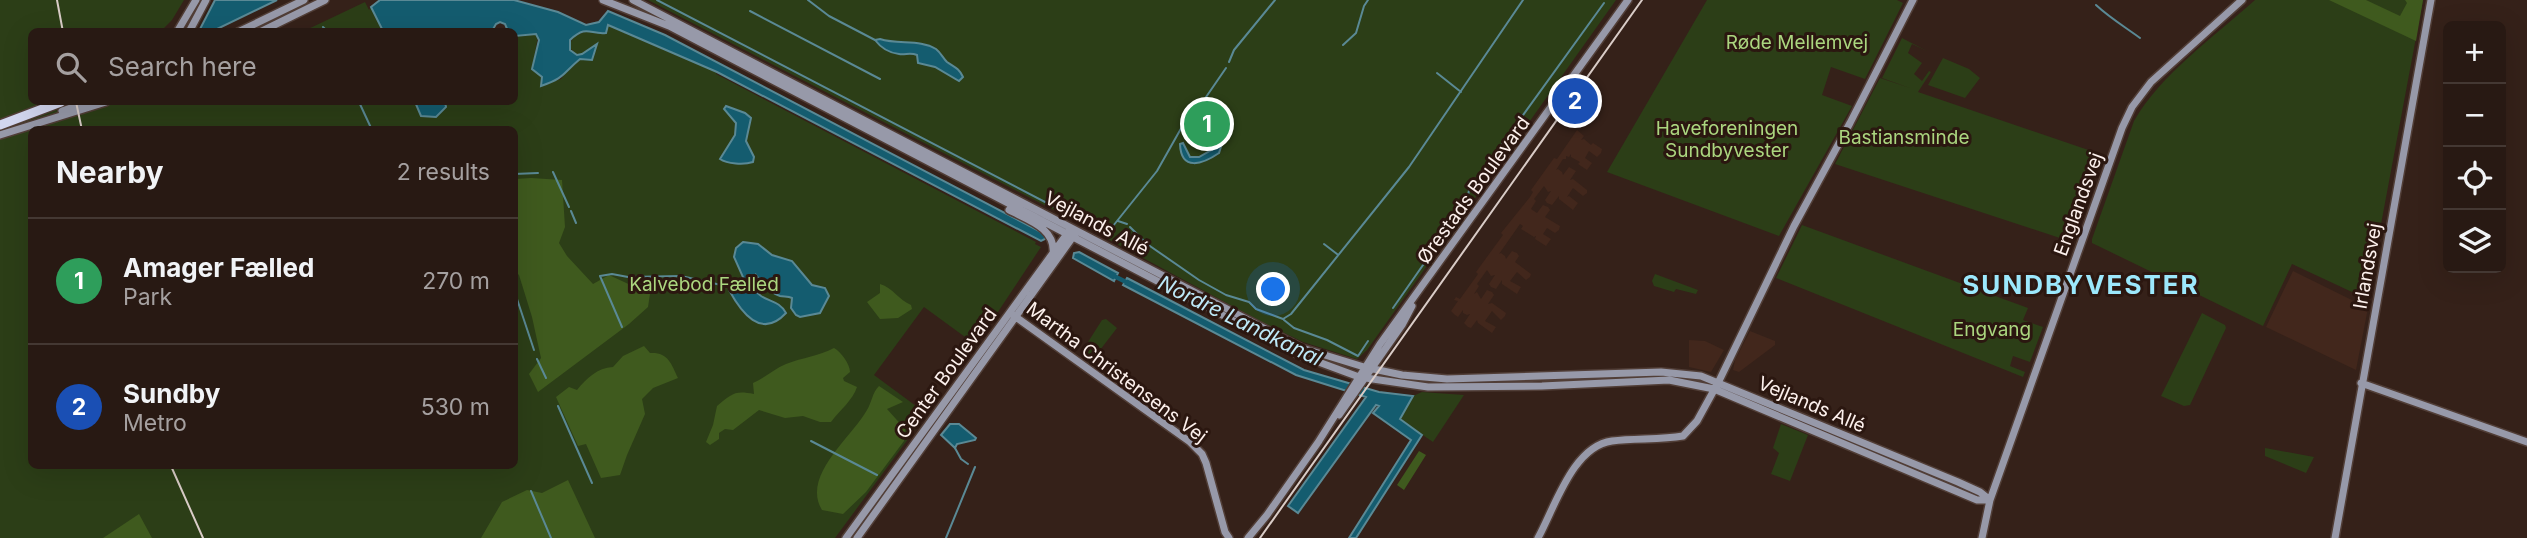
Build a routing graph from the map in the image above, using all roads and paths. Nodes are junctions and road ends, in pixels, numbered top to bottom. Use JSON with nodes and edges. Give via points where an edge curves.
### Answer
{"nodes":[{"id":1,"x":196,"y":0,"type":"edge"},
{"id":2,"x":206,"y":0,"type":"edge"},
{"id":3,"x":304,"y":0,"type":"edge"},
{"id":4,"x":326,"y":0,"type":"edge"},
{"id":5,"x":603,"y":0,"type":"edge"},
{"id":6,"x":633,"y":0,"type":"edge"},
{"id":7,"x":643,"y":0,"type":"edge"},
{"id":8,"x":1628,"y":0,"type":"edge"},
{"id":9,"x":1913,"y":0,"type":"edge"},
{"id":10,"x":2242,"y":0,"type":"edge"},
{"id":11,"x":2431,"y":0,"type":"edge"},
{"id":12,"x":674,"y":19,"type":"junction"},
{"id":13,"x":179,"y":28,"type":"edge"},
{"id":14,"x":191,"y":28,"type":"edge"},
{"id":15,"x":246,"y":28,"type":"edge"},
{"id":16,"x":268,"y":28,"type":"edge"},
{"id":17,"x":53,"y":105,"type":"edge"},
{"id":18,"x":80,"y":105,"type":"edge"},
{"id":19,"x":96,"y":105,"type":"edge"},
{"id":20,"x":0,"y":125,"type":"edge"},
{"id":21,"x":28,"y":126,"type":"edge"},
{"id":22,"x":29,"y":126,"type":"edge"},
{"id":23,"x":0,"y":135,"type":"edge"},
{"id":24,"x":989,"y":194,"type":"junction"},
{"id":25,"x":1072,"y":233,"type":"junction"},
{"id":26,"x":1052,"y":255,"type":"junction"},
{"id":27,"x":1013,"y":315,"type":"junction"},
{"id":28,"x":1363,"y":376,"type":"junction"},
{"id":29,"x":2361,"y":383,"type":"junction"},
{"id":30,"x":1716,"y":385,"type":"junction"},
{"id":31,"x":2527,"y":442,"type":"edge"},
{"id":32,"x":1990,"y":500,"type":"junction"},
{"id":33,"x":846,"y":538,"type":"edge"},
{"id":34,"x":857,"y":538,"type":"edge"},
{"id":35,"x":1229,"y":538,"type":"edge"},
{"id":36,"x":1248,"y":538,"type":"edge"},
{"id":37,"x":1538,"y":538,"type":"edge"},
{"id":38,"x":1982,"y":538,"type":"edge"},
{"id":39,"x":2334,"y":538,"type":"edge"}],
"edges":[{"from":1,"to":13,"type":"street"},
{"from":2,"to":14,"type":"street"},
{"from":3,"to":15,"type":"street"},
{"from":4,"to":16,"type":"street"},
{"from":5,"to":24,"type":"street","name":"Vejlands Allé","via":[[678,31]]},
{"from":6,"to":12,"type":"street","name":"Vejlands Allé"},
{"from":7,"to":12,"type":"street"},
{"from":8,"to":28,"type":"street","name":"Ørestads Boulevard"},
{"from":9,"to":30,"type":"street"},
{"from":10,"to":32,"type":"street","name":"Englandsvej","via":[[2151,82],[2132,107]]},
{"from":11,"to":29,"type":"street","name":"Irlandsvej"},
{"from":12,"to":25,"type":"street","name":"Vejlands Allé"},
{"from":17,"to":20,"type":"highway"},
{"from":18,"to":23,"type":"street"},
{"from":19,"to":22,"type":"street"},
{"from":21,"to":23,"type":"street"},
{"from":24,"to":25,"type":"street","name":"Vejlands Allé"},
{"from":24,"to":26,"type":"street","name":"Vejlands Allé","via":[[1048,232],[1054,243]]},
{"from":25,"to":26,"type":"street","name":"Center Boulevard"},
{"from":25,"to":27,"type":"street","name":"Center Boulevard"},
{"from":25,"to":28,"type":"street","name":"Vejlands Allé"},
{"from":25,"to":28,"type":"street","name":"Vejlands Allé","via":[[1297,354]]},
{"from":26,"to":27,"type":"street","name":"Center Boulevard"},
{"from":27,"to":33,"type":"street","name":"Center Boulevard"},
{"from":27,"to":34,"type":"street","name":"Center Boulevard"},
{"from":27,"to":35,"type":"street","name":"Martha Christensens Vej","via":[[1202,454]]},
{"from":28,"to":30,"type":"street","name":"Vejlands Allé","via":[[1400,384],[1471,388],[1669,380]]},
{"from":28,"to":30,"type":"street","name":"Vejlands Allé","via":[[1447,379],[1661,372],[1686,373]]},
{"from":28,"to":36,"type":"street","name":"Ørestads Boulevard"},
{"from":29,"to":31,"type":"street"},
{"from":29,"to":39,"type":"street","name":"Irlandsvej"},
{"from":30,"to":32,"type":"street","name":"Vejlands Allé","via":[[1958,482]]},
{"from":30,"to":37,"type":"street","via":[[1684,436],[1613,441],[1595,447],[1577,464]]},
{"from":32,"to":38,"type":"street","name":"Englandsvej"}]}
